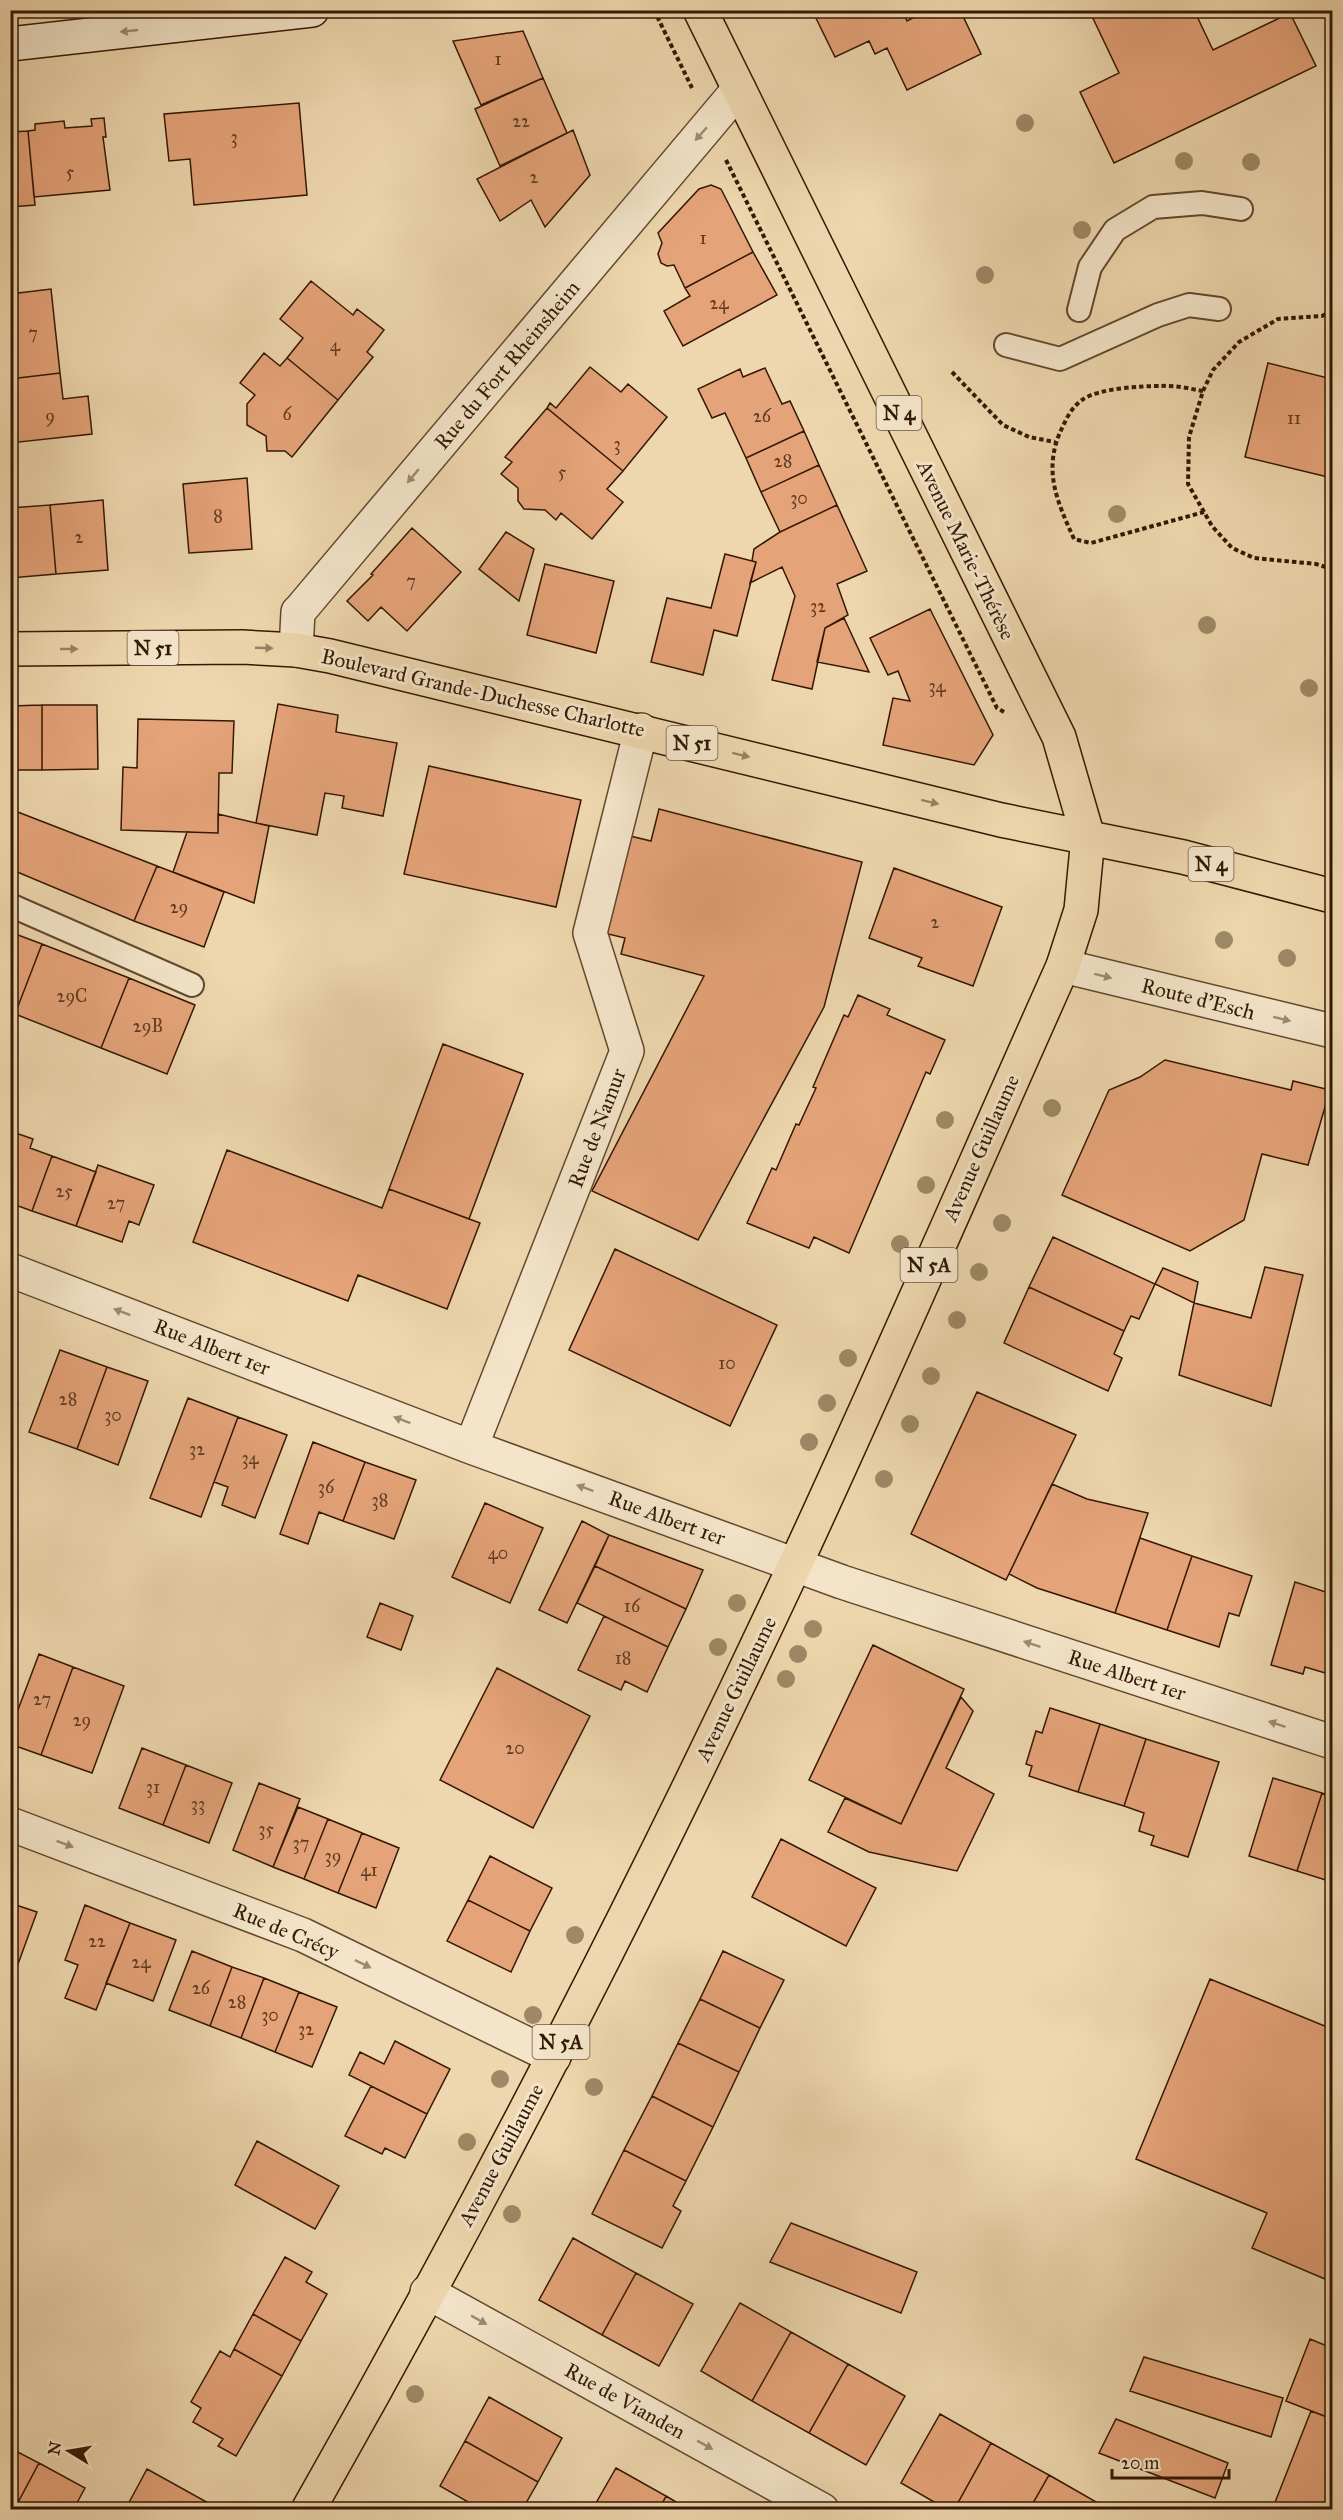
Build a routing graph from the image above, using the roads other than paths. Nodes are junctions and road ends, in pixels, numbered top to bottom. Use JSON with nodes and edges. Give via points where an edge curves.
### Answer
{"nodes":[{"id":1,"x":312,"y":10,"type":"edge"},
{"id":2,"x":700,"y":10,"type":"edge"},
{"id":3,"x":10,"y":44,"type":"edge"},
{"id":4,"x":739,"y":89,"type":"junction"},
{"id":5,"x":1241,"y":208,"type":"dead end"},
{"id":6,"x":1219,"y":309,"type":"dead end"},
{"id":7,"x":1079,"y":310,"type":"dead end"},
{"id":8,"x":1006,"y":345,"type":"dead end"},
{"id":9,"x":10,"y":649,"type":"edge"},
{"id":10,"x":296,"y":650,"type":"junction"},
{"id":11,"x":641,"y":730,"type":"junction"},
{"id":12,"x":1088,"y":837,"type":"junction"},
{"id":13,"x":1332,"y":896,"type":"edge"},
{"id":14,"x":10,"y":905,"type":"edge"},
{"id":15,"x":1063,"y":966,"type":"junction"},
{"id":16,"x":192,"y":985,"type":"dead end"},
{"id":17,"x":1332,"y":1031,"type":"edge"},
{"id":18,"x":10,"y":1270,"type":"edge"},
{"id":19,"x":471,"y":1447,"type":"junction"},
{"id":20,"x":795,"y":1565,"type":"junction"},
{"id":21,"x":1332,"y":1742,"type":"edge"},
{"id":22,"x":10,"y":1824,"type":"edge"},
{"id":23,"x":554,"y":2056,"type":"junction"},
{"id":24,"x":427,"y":2292,"type":"junction"},
{"id":25,"x":308,"y":2510,"type":"edge"},
{"id":26,"x":822,"y":2510,"type":"edge"}],
"edges":[{"from":1,"to":3,"type":"street","one_way":true},
{"from":2,"to":4,"type":"main road","name":"Avenue Marie-Thérèse","number":"N 4"},
{"from":4,"to":10,"type":"street","name":"Rue du Fort Rheinsheim","one_way":true,"via":[[298,612]]},
{"from":4,"to":12,"type":"main road","name":"Avenue Marie-Thérèse","number":"N 4","via":[[1059,737]]},
{"from":5,"to":7,"type":"lane","via":[[1202,203],[1154,207],[1115,230],[1090,267]]},
{"from":6,"to":8,"type":"lane","via":[[1189,305],[1060,359]]},
{"from":9,"to":10,"type":"main road","name":"Boulevard Grande-Duchesse Charlotte","number":"N 51","one_way":true},
{"from":10,"to":11,"type":"main road","name":"Boulevard Grande-Duchesse Charlotte","number":"N 51","via":[[380,666]]},
{"from":11,"to":12,"type":"main road","name":"Boulevard Grande-Duchesse Charlotte","number":"N 51","one_way":true,"via":[[1001,820]]},
{"from":11,"to":19,"type":"street","name":"Rue de Namur","via":[[590,933],[627,1051]]},
{"from":12,"to":13,"type":"main road","number":"N 4"},
{"from":12,"to":15,"type":"main road","name":"Avenue Guillaume","number":"N 5A","via":[[1082,910]]},
{"from":14,"to":16,"type":"lane"},
{"from":15,"to":17,"type":"street","name":"Route d'Esch","one_way":true},
{"from":15,"to":20,"type":"main road","name":"Avenue Guillaume","number":"N 5A"},
{"from":19,"to":18,"type":"street","name":"Rue Albert 1er","one_way":true},
{"from":20,"to":19,"type":"street","name":"Rue Albert 1er","one_way":true},
{"from":21,"to":20,"type":"street","name":"Rue Albert 1er","one_way":true},
{"from":20,"to":23,"type":"main road","name":"Avenue Guillaume","number":"N 5A"},
{"from":22,"to":23,"type":"street","name":"Rue de Crécy","one_way":true,"via":[[303,1935]]},
{"from":23,"to":24,"type":"main road","name":"Avenue Guillaume","number":"N 5A"},
{"from":24,"to":25,"type":"main road","name":"Avenue Guillaume","number":"N 5A"},
{"from":24,"to":26,"type":"street","name":"Rue de Vianden","one_way":true}]}
